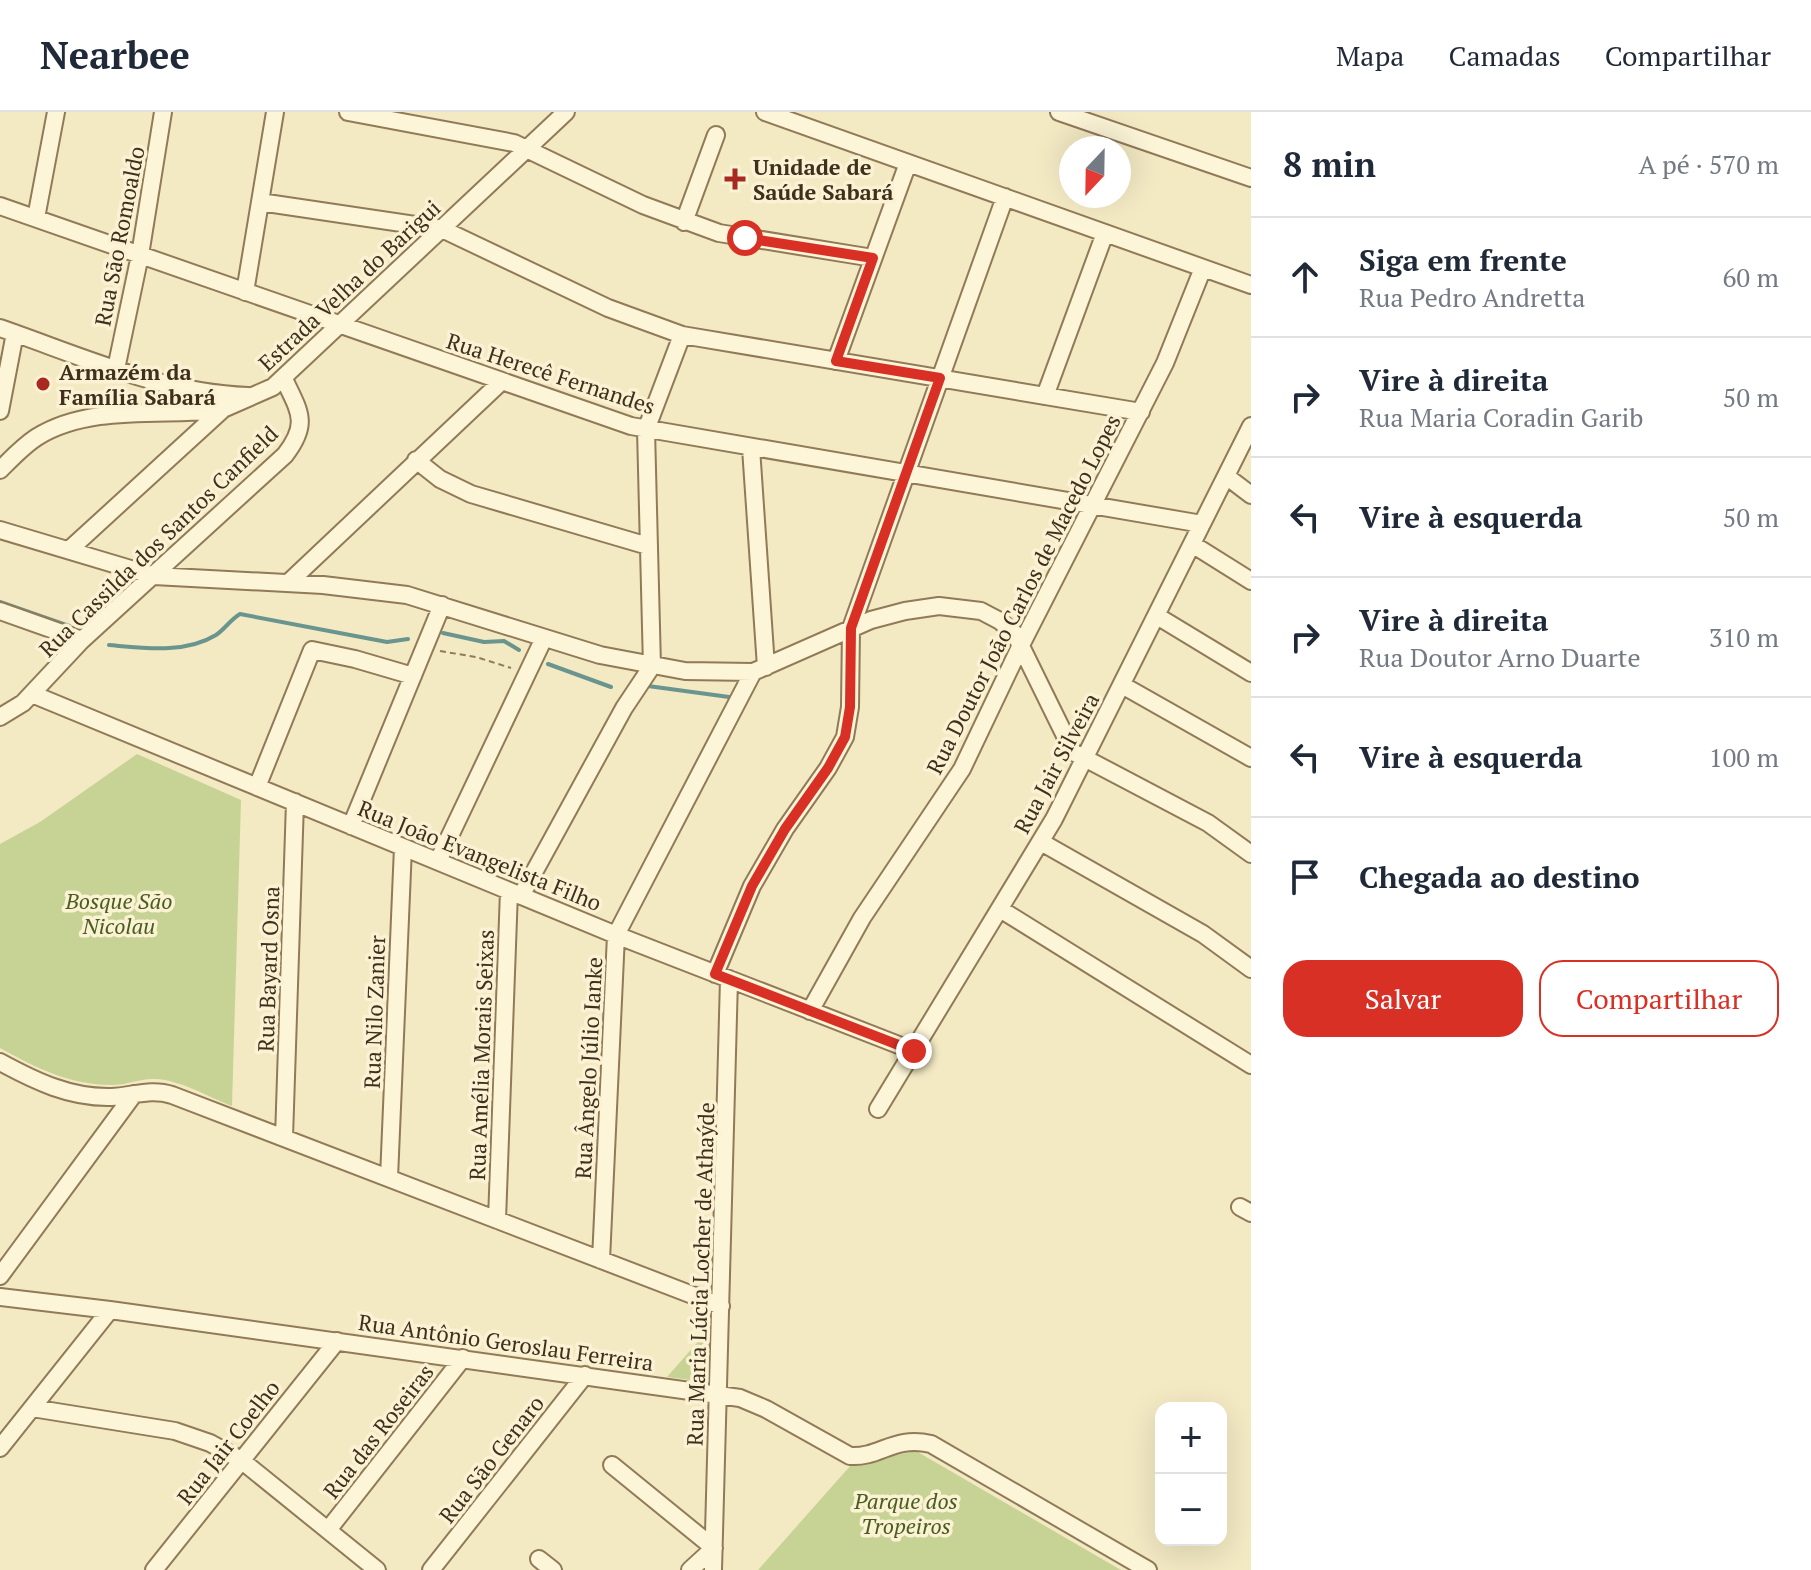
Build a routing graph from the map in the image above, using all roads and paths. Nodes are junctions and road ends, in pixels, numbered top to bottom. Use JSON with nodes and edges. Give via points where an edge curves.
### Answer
{"nodes":[{"id":1,"x":56,"y":112,"type":"edge"},
{"id":2,"x":163,"y":112,"type":"edge"},
{"id":3,"x":275,"y":112,"type":"edge"},
{"id":4,"x":348,"y":112,"type":"edge"},
{"id":5,"x":566,"y":112,"type":"edge"},
{"id":6,"x":765,"y":112,"type":"edge"},
{"id":7,"x":1059,"y":112,"type":"edge"},
{"id":8,"x":716,"y":135,"type":"dead end"},
{"id":9,"x":527,"y":149,"type":"junction"},
{"id":10,"x":908,"y":163,"type":"junction"},
{"id":11,"x":1251,"y":178,"type":"edge"},
{"id":12,"x":1005,"y":197,"type":"junction"},
{"id":13,"x":260,"y":202,"type":"junction"},
{"id":14,"x":0,"y":206,"type":"edge"},
{"id":15,"x":36,"y":218,"type":"junction"},
{"id":16,"x":684,"y":222,"type":"junction"},
{"id":17,"x":442,"y":229,"type":"junction"},
{"id":18,"x":1105,"y":233,"type":"junction"},
{"id":19,"x":140,"y":255,"type":"junction"},
{"id":20,"x":873,"y":258,"type":"junction"},
{"id":21,"x":1203,"y":268,"type":"junction"},
{"id":22,"x":1251,"y":285,"type":"edge"},
{"id":23,"x":245,"y":292,"type":"junction"},
{"id":24,"x":341,"y":325,"type":"junction"},
{"id":25,"x":7,"y":330,"type":"edge"},
{"id":26,"x":682,"y":335,"type":"junction"},
{"id":27,"x":836,"y":361,"type":"junction"},
{"id":28,"x":116,"y":369,"type":"junction"},
{"id":29,"x":940,"y":378,"type":"junction"},
{"id":30,"x":284,"y":379,"type":"junction"},
{"id":31,"x":502,"y":381,"type":"junction"},
{"id":32,"x":1045,"y":396,"type":"junction"},
{"id":33,"x":253,"y":397,"type":"junction"},
{"id":34,"x":223,"y":409,"type":"junction"},
{"id":35,"x":0,"y":411,"type":"edge"},
{"id":36,"x":1141,"y":412,"type":"junction"},
{"id":37,"x":1251,"y":426,"type":"edge"},
{"id":38,"x":646,"y":430,"type":"junction"},
{"id":39,"x":751,"y":448,"type":"junction"},
{"id":40,"x":416,"y":460,"type":"junction"},
{"id":41,"x":0,"y":470,"type":"edge"},
{"id":42,"x":905,"y":474,"type":"junction"},
{"id":43,"x":1226,"y":476,"type":"junction"},
{"id":44,"x":1251,"y":495,"type":"edge"},
{"id":45,"x":1093,"y":506,"type":"junction"},
{"id":46,"x":1202,"y":524,"type":"junction"},
{"id":47,"x":0,"y":530,"type":"edge"},
{"id":48,"x":1192,"y":544,"type":"junction"},
{"id":49,"x":648,"y":546,"type":"junction"},
{"id":50,"x":69,"y":550,"type":"junction"},
{"id":51,"x":154,"y":576,"type":"junction"},
{"id":52,"x":1251,"y":581,"type":"edge"},
{"id":53,"x":288,"y":583,"type":"junction"},
{"id":54,"x":442,"y":605,"type":"junction"},
{"id":55,"x":0,"y":611,"type":"edge"},
{"id":56,"x":1157,"y":616,"type":"junction"},
{"id":57,"x":851,"y":628,"type":"junction"},
{"id":58,"x":544,"y":638,"type":"junction"},
{"id":59,"x":82,"y":640,"type":"junction"},
{"id":60,"x":1021,"y":645,"type":"junction"},
{"id":61,"x":425,"y":648,"type":"junction"},
{"id":62,"x":652,"y":666,"type":"junction"},
{"id":63,"x":760,"y":669,"type":"junction"},
{"id":64,"x":1251,"y":673,"type":"edge"},
{"id":65,"x":527,"y":675,"type":"junction"},
{"id":66,"x":413,"y":676,"type":"junction"},
{"id":67,"x":1122,"y":685,"type":"junction"},
{"id":68,"x":32,"y":694,"type":"junction"},
{"id":69,"x":0,"y":717,"type":"edge"},
{"id":70,"x":1086,"y":757,"type":"junction"},
{"id":71,"x":1251,"y":758,"type":"edge"},
{"id":72,"x":257,"y":787,"type":"junction"},
{"id":73,"x":295,"y":802,"type":"junction"},
{"id":74,"x":351,"y":826,"type":"junction"},
{"id":75,"x":1041,"y":842,"type":"junction"},
{"id":76,"x":403,"y":847,"type":"junction"},
{"id":77,"x":1251,"y":854,"type":"edge"},
{"id":78,"x":438,"y":861,"type":"junction"},
{"id":79,"x":515,"y":893,"type":"junction"},
{"id":80,"x":1000,"y":909,"type":"junction"},
{"id":81,"x":616,"y":935,"type":"junction"},
{"id":82,"x":1251,"y":969,"type":"edge"},
{"id":83,"x":722,"y":976,"type":"junction"},
{"id":84,"x":810,"y":1011,"type":"junction"},
{"id":85,"x":914,"y":1051,"type":"junction"},
{"id":86,"x":1248,"y":1058,"type":"edge"},
{"id":87,"x":2,"y":1066,"type":"edge"},
{"id":88,"x":134,"y":1094,"type":"junction"},
{"id":89,"x":878,"y":1109,"type":"dead end"},
{"id":90,"x":284,"y":1138,"type":"junction"},
{"id":91,"x":389,"y":1178,"type":"junction"},
{"id":92,"x":497,"y":1220,"type":"junction"},
{"id":93,"x":601,"y":1260,"type":"junction"},
{"id":94,"x":0,"y":1276,"type":"edge"},
{"id":95,"x":0,"y":1297,"type":"edge"},
{"id":96,"x":721,"y":1306,"type":"junction"},
{"id":97,"x":110,"y":1310,"type":"junction"},
{"id":98,"x":337,"y":1341,"type":"junction"},
{"id":99,"x":463,"y":1358,"type":"junction"},
{"id":100,"x":585,"y":1375,"type":"junction"},
{"id":101,"x":718,"y":1394,"type":"junction"},
{"id":102,"x":32,"y":1408,"type":"junction"},
{"id":103,"x":0,"y":1448,"type":"edge"},
{"id":104,"x":241,"y":1460,"type":"junction"},
{"id":105,"x":612,"y":1465,"type":"dead end"},
{"id":106,"x":328,"y":1530,"type":"junction"},
{"id":107,"x":714,"y":1548,"type":"junction"},
{"id":108,"x":539,"y":1559,"type":"dead end"},
{"id":109,"x":154,"y":1570,"type":"edge"},
{"id":110,"x":377,"y":1570,"type":"edge"},
{"id":111,"x":431,"y":1570,"type":"edge"},
{"id":112,"x":553,"y":1570,"type":"edge"},
{"id":113,"x":690,"y":1570,"type":"edge"},
{"id":114,"x":713,"y":1570,"type":"edge"},
{"id":115,"x":1148,"y":1570,"type":"edge"}],
"edges":[{"from":1,"to":15,"type":"street"},
{"from":2,"to":19,"type":"street","name":"Rua São Romoaldo"},
{"from":3,"to":13,"type":"street"},
{"from":4,"to":9,"type":"street","via":[[493,137]]},
{"from":5,"to":9,"type":"street","name":"Estrada Velha do Barigui"},
{"from":6,"to":10,"type":"street"},
{"from":7,"to":11,"type":"street"},
{"from":8,"to":16,"type":"street"},
{"from":9,"to":16,"type":"street"},
{"from":9,"to":17,"type":"street","name":"Estrada Velha do Barigui"},
{"from":10,"to":12,"type":"street"},
{"from":10,"to":20,"type":"street"},
{"from":12,"to":18,"type":"street"},
{"from":12,"to":29,"type":"street"},
{"from":13,"to":17,"type":"street"},
{"from":13,"to":23,"type":"street"},
{"from":14,"to":15,"type":"street","name":"Rua Herecê Fernandes"},
{"from":15,"to":19,"type":"street","name":"Rua Herecê Fernandes"},
{"from":16,"to":20,"type":"street","via":[[745,238]]},
{"from":17,"to":24,"type":"street","name":"Estrada Velha do Barigui"},
{"from":17,"to":26,"type":"street","via":[[564,289]]},
{"from":18,"to":21,"type":"street"},
{"from":18,"to":32,"type":"street"},
{"from":19,"to":23,"type":"street","name":"Rua Herecê Fernandes"},
{"from":19,"to":28,"type":"street","name":"Rua São Romoaldo"},
{"from":20,"to":27,"type":"street"},
{"from":21,"to":22,"type":"street"},
{"from":21,"to":36,"type":"street","name":"Rua Doutor João Carlos de Macedo Lopes"},
{"from":23,"to":24,"type":"street","name":"Rua Herecê Fernandes"},
{"from":24,"to":30,"type":"street","name":"Estrada Velha do Barigui"},
{"from":24,"to":31,"type":"street","name":"Rua Herecê Fernandes"},
{"from":25,"to":28,"type":"street"},
{"from":25,"to":35,"type":"street"},
{"from":26,"to":27,"type":"street"},
{"from":26,"to":38,"type":"street"},
{"from":27,"to":29,"type":"street"},
{"from":28,"to":33,"type":"street","via":[[197,393]]},
{"from":29,"to":32,"type":"street"},
{"from":29,"to":42,"type":"street"},
{"from":30,"to":33,"type":"street","name":"Estrada Velha do Barigui"},
{"from":30,"to":51,"type":"street","name":"Rua Cassilda dos Santos Canfield","via":[[301,420],[295,442]]},
{"from":31,"to":38,"type":"street","name":"Rua Herecê Fernandes"},
{"from":31,"to":40,"type":"street"},
{"from":32,"to":36,"type":"street"},
{"from":33,"to":34,"type":"street","name":"Estrada Velha do Barigui"},
{"from":34,"to":41,"type":"street","name":"Estrada Velha do Barigui","via":[[66,424],[25,446]]},
{"from":34,"to":50,"type":"street"},
{"from":36,"to":45,"type":"street","name":"Rua Doutor João Carlos de Macedo Lopes"},
{"from":37,"to":43,"type":"street","name":"Rua Jair Silveira"},
{"from":38,"to":39,"type":"street","name":"Rua Herecê Fernandes"},
{"from":38,"to":49,"type":"street"},
{"from":39,"to":42,"type":"street","name":"Rua Herecê Fernandes"},
{"from":39,"to":63,"type":"street"},
{"from":40,"to":49,"type":"street","via":[[471,494]]},
{"from":40,"to":53,"type":"street"},
{"from":42,"to":45,"type":"street","name":"Rua Herecê Fernandes"},
{"from":42,"to":57,"type":"street"},
{"from":43,"to":44,"type":"street"},
{"from":43,"to":46,"type":"street","name":"Rua Jair Silveira"},
{"from":45,"to":46,"type":"street","name":"Rua Herecê Fernandes"},
{"from":45,"to":60,"type":"street","name":"Rua Doutor João Carlos de Macedo Lopes"},
{"from":46,"to":48,"type":"street","name":"Rua Jair Silveira"},
{"from":47,"to":50,"type":"street"},
{"from":48,"to":52,"type":"street"},
{"from":48,"to":56,"type":"street","name":"Rua Jair Silveira"},
{"from":49,"to":62,"type":"street"},
{"from":50,"to":51,"type":"street"},
{"from":51,"to":53,"type":"street"},
{"from":51,"to":59,"type":"street","name":"Rua Cassilda dos Santos Canfield"},
{"from":53,"to":54,"type":"street","via":[[390,592]]},
{"from":54,"to":58,"type":"street"},
{"from":54,"to":61,"type":"street"},
{"from":55,"to":59,"type":"street"},
{"from":56,"to":64,"type":"street"},
{"from":56,"to":67,"type":"street","name":"Rua Jair Silveira"},
{"from":57,"to":60,"type":"street","via":[[905,611],[951,606],[991,616]]},
{"from":57,"to":63,"type":"street"},
{"from":57,"to":83,"type":"street","via":[[845,737],[752,886]]},
{"from":58,"to":62,"type":"street"},
{"from":58,"to":65,"type":"street"},
{"from":59,"to":68,"type":"street","name":"Rua Cassilda dos Santos Canfield"},
{"from":60,"to":70,"type":"street","via":[[1070,748]]},
{"from":60,"to":84,"type":"street","name":"Rua Doutor João Carlos de Macedo Lopes","via":[[962,769],[862,918]]},
{"from":61,"to":65,"type":"path","via":[[476,657]]},
{"from":61,"to":66,"type":"street"},
{"from":62,"to":63,"type":"street","via":[[709,672]]},
{"from":62,"to":79,"type":"street","name":"Rua Amélia Morais Seixas"},
{"from":63,"to":81,"type":"street","name":"Rua Ângelo Júlio Ianke"},
{"from":65,"to":78,"type":"street"},
{"from":66,"to":72,"type":"street","via":[[312,650]]},
{"from":66,"to":74,"type":"street"},
{"from":67,"to":70,"type":"street","name":"Rua Jair Silveira"},
{"from":67,"to":71,"type":"street"},
{"from":68,"to":69,"type":"street","name":"Rua Cassilda dos Santos Canfield"},
{"from":68,"to":72,"type":"street","name":"Rua João Evangelista Filho"},
{"from":70,"to":75,"type":"street","name":"Rua Jair Silveira"},
{"from":70,"to":77,"type":"street","via":[[1208,823]]},
{"from":72,"to":73,"type":"street","name":"Rua João Evangelista Filho"},
{"from":73,"to":74,"type":"street","name":"Rua João Evangelista Filho"},
{"from":73,"to":90,"type":"street","name":"Rua Bayard Osna"},
{"from":74,"to":76,"type":"street","name":"Rua João Evangelista Filho"},
{"from":75,"to":80,"type":"street","name":"Rua Jair Silveira"},
{"from":75,"to":82,"type":"street","via":[[1203,934]]},
{"from":76,"to":78,"type":"street","name":"Rua João Evangelista Filho"},
{"from":76,"to":91,"type":"street","name":"Rua Nilo Zanier"},
{"from":78,"to":79,"type":"street","name":"Rua João Evangelista Filho"},
{"from":79,"to":81,"type":"street","name":"Rua João Evangelista Filho"},
{"from":79,"to":92,"type":"street","name":"Rua Amélia Morais Seixas"},
{"from":80,"to":85,"type":"street","name":"Rua Jair Silveira"},
{"from":80,"to":86,"type":"street"},
{"from":81,"to":83,"type":"street","name":"Rua João Evangelista Filho"},
{"from":81,"to":93,"type":"street","name":"Rua Ângelo Júlio Ianke"},
{"from":83,"to":84,"type":"street","name":"Rua João Evangelista Filho"},
{"from":83,"to":96,"type":"street","name":"Rua Maria Lúcia Locher de Athaýde"},
{"from":84,"to":85,"type":"street","name":"Rua João Evangelista Filho"},
{"from":85,"to":89,"type":"street","name":"Rua Jair Silveira"},
{"from":87,"to":88,"type":"street","via":[[68,1093]]},
{"from":88,"to":90,"type":"street","via":[[164,1092]]},
{"from":88,"to":94,"type":"street"},
{"from":90,"to":91,"type":"street"},
{"from":91,"to":92,"type":"street"},
{"from":92,"to":93,"type":"street"},
{"from":93,"to":96,"type":"street"},
{"from":95,"to":97,"type":"street","name":"Rua Antônio Geroslau Ferreira"},
{"from":96,"to":101,"type":"street","name":"Rua Maria Lúcia Locher de Athaýde"},
{"from":97,"to":98,"type":"street","name":"Rua Antônio Geroslau Ferreira"},
{"from":97,"to":102,"type":"street"},
{"from":98,"to":99,"type":"street","name":"Rua Antônio Geroslau Ferreira"},
{"from":98,"to":104,"type":"street","name":"Rua Jair Coelho"},
{"from":99,"to":100,"type":"street","name":"Rua Antônio Geroslau Ferreira"},
{"from":99,"to":106,"type":"street","name":"Rua das Roseiras"},
{"from":100,"to":101,"type":"street","name":"Rua Antônio Geroslau Ferreira"},
{"from":100,"to":111,"type":"street","name":"Rua São Genaro"},
{"from":101,"to":107,"type":"street","name":"Rua Maria Lúcia Locher de Athaýde"},
{"from":101,"to":115,"type":"street","name":"Rua Antônio Geroslau Ferreira","via":[[752,1402],[850,1456],[905,1441],[931,1444]]},
{"from":102,"to":103,"type":"street"},
{"from":102,"to":104,"type":"street","via":[[175,1431]]},
{"from":104,"to":106,"type":"street"},
{"from":104,"to":109,"type":"street","name":"Rua Jair Coelho"},
{"from":105,"to":107,"type":"street"},
{"from":106,"to":110,"type":"street"},
{"from":107,"to":113,"type":"street"},
{"from":107,"to":114,"type":"street","name":"Rua Maria Lúcia Locher de Athaýde"},
{"from":108,"to":112,"type":"street"}]}
